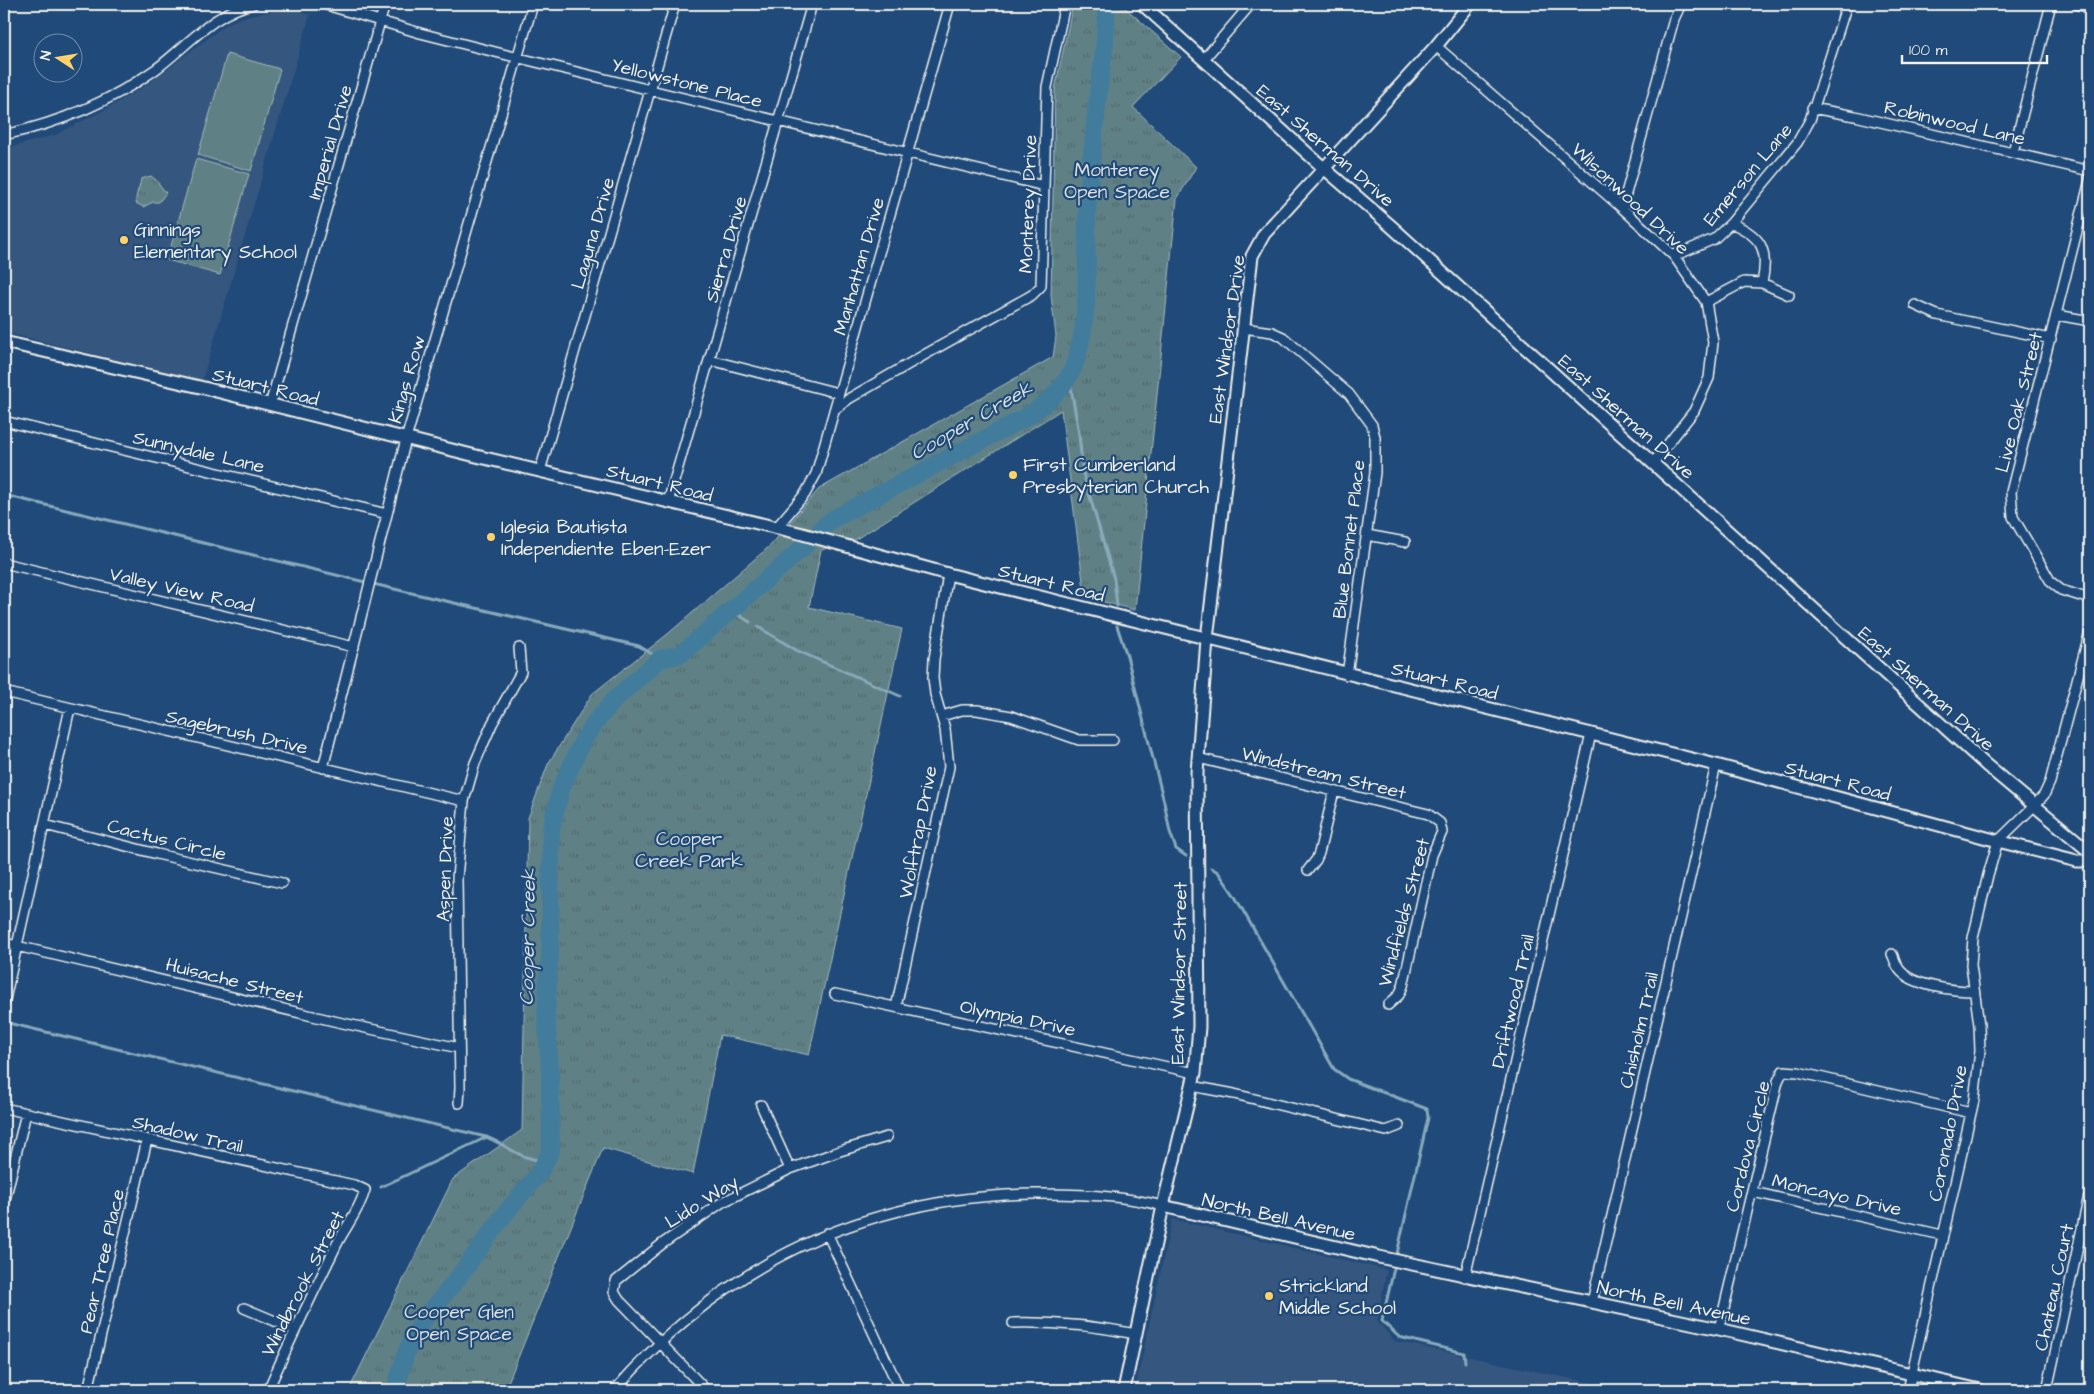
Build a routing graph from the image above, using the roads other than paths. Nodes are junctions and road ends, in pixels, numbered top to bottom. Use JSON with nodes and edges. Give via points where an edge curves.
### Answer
{"nodes":[{"id":1,"x":253,"y":4,"type":"edge"},
{"id":2,"x":323,"y":4,"type":"edge"},
{"id":3,"x":385,"y":4,"type":"edge"},
{"id":4,"x":533,"y":4,"type":"edge"},
{"id":5,"x":675,"y":4,"type":"edge"},
{"id":6,"x":812,"y":4,"type":"edge"},
{"id":7,"x":950,"y":4,"type":"edge"},
{"id":8,"x":1065,"y":4,"type":"edge"},
{"id":9,"x":1142,"y":4,"type":"edge"},
{"id":10,"x":1251,"y":4,"type":"edge"},
{"id":11,"x":1470,"y":4,"type":"edge"},
{"id":12,"x":1681,"y":4,"type":"edge"},
{"id":13,"x":1847,"y":4,"type":"edge"},
{"id":14,"x":2051,"y":4,"type":"edge"},
{"id":15,"x":2076,"y":4,"type":"edge"},
{"id":16,"x":2090,"y":8,"type":"edge"},
{"id":17,"x":380,"y":20,"type":"junction"},
{"id":18,"x":1436,"y":46,"type":"junction"},
{"id":19,"x":518,"y":58,"type":"junction"},
{"id":20,"x":1204,"y":59,"type":"junction"},
{"id":21,"x":651,"y":90,"type":"junction"},
{"id":22,"x":1812,"y":108,"type":"junction"},
{"id":23,"x":779,"y":121,"type":"junction"},
{"id":24,"x":4,"y":135,"type":"edge"},
{"id":25,"x":2013,"y":152,"type":"junction"},
{"id":26,"x":907,"y":153,"type":"junction"},
{"id":27,"x":1324,"y":168,"type":"junction"},
{"id":28,"x":2090,"y":171,"type":"edge"},
{"id":29,"x":2090,"y":180,"type":"edge"},
{"id":30,"x":1044,"y":186,"type":"junction"},
{"id":31,"x":1622,"y":208,"type":"junction"},
{"id":32,"x":1731,"y":223,"type":"junction"},
{"id":33,"x":1674,"y":256,"type":"junction"},
{"id":34,"x":1762,"y":284,"type":"junction"},
{"id":35,"x":1789,"y":295,"type":"dead end"},
{"id":36,"x":1706,"y":302,"type":"junction"},
{"id":37,"x":1915,"y":305,"type":"dead end"},
{"id":38,"x":2058,"y":314,"type":"junction"},
{"id":39,"x":2090,"y":322,"type":"edge"},
{"id":40,"x":1243,"y":328,"type":"junction"},
{"id":41,"x":2050,"y":339,"type":"junction"},
{"id":42,"x":4,"y":342,"type":"edge"},
{"id":43,"x":710,"y":360,"type":"junction"},
{"id":44,"x":838,"y":393,"type":"junction"},
{"id":45,"x":270,"y":405,"type":"junction"},
{"id":46,"x":834,"y":410,"type":"junction"},
{"id":47,"x":4,"y":421,"type":"edge"},
{"id":48,"x":406,"y":439,"type":"junction"},
{"id":49,"x":1653,"y":463,"type":"junction"},
{"id":50,"x":540,"y":471,"type":"junction"},
{"id":51,"x":668,"y":502,"type":"junction"},
{"id":52,"x":387,"y":514,"type":"junction"},
{"id":53,"x":776,"y":528,"type":"junction"},
{"id":54,"x":1367,"y":535,"type":"junction"},
{"id":55,"x":1404,"y":542,"type":"dead end"},
{"id":56,"x":4,"y":563,"type":"edge"},
{"id":57,"x":948,"y":574,"type":"junction"},
{"id":58,"x":2090,"y":599,"type":"edge"},
{"id":59,"x":2090,"y":631,"type":"edge"},
{"id":60,"x":1207,"y":639,"type":"junction"},
{"id":61,"x":354,"y":647,"type":"junction"},
{"id":62,"x":519,"y":648,"type":"dead end"},
{"id":63,"x":1347,"y":675,"type":"junction"},
{"id":64,"x":4,"y":692,"type":"edge"},
{"id":65,"x":70,"y":708,"type":"junction"},
{"id":66,"x":942,"y":716,"type":"junction"},
{"id":67,"x":1591,"y":734,"type":"junction"},
{"id":68,"x":1113,"y":740,"type":"dead end"},
{"id":69,"x":1198,"y":758,"type":"junction"},
{"id":70,"x":1716,"y":764,"type":"junction"},
{"id":71,"x":323,"y":768,"type":"junction"},
{"id":72,"x":1334,"y":791,"type":"junction"},
{"id":73,"x":464,"y":800,"type":"junction"},
{"id":74,"x":2034,"y":806,"type":"junction"},
{"id":75,"x":1440,"y":823,"type":"joint"},
{"id":76,"x":45,"y":825,"type":"junction"},
{"id":77,"x":1998,"y":841,"type":"junction"},
{"id":78,"x":2090,"y":852,"type":"edge"},
{"id":79,"x":2090,"y":861,"type":"edge"},
{"id":80,"x":1308,"y":870,"type":"dead end"},
{"id":81,"x":282,"y":883,"type":"dead end"},
{"id":82,"x":4,"y":943,"type":"edge"},
{"id":83,"x":16,"y":945,"type":"junction"},
{"id":84,"x":1892,"y":954,"type":"dead end"},
{"id":85,"x":1974,"y":991,"type":"junction"},
{"id":86,"x":835,"y":994,"type":"dead end"},
{"id":87,"x":4,"y":1004,"type":"edge"},
{"id":88,"x":1388,"y":1005,"type":"dead end"},
{"id":89,"x":896,"y":1007,"type":"junction"},
{"id":90,"x":459,"y":1048,"type":"junction"},
{"id":91,"x":1195,"y":1073,"type":"junction"},
{"id":92,"x":1192,"y":1086,"type":"junction"},
{"id":93,"x":459,"y":1103,"type":"dead end"},
{"id":94,"x":761,"y":1105,"type":"dead end"},
{"id":95,"x":4,"y":1108,"type":"edge"},
{"id":96,"x":26,"y":1113,"type":"junction"},
{"id":97,"x":1972,"y":1113,"type":"junction"},
{"id":98,"x":1399,"y":1126,"type":"dead end"},
{"id":99,"x":887,"y":1137,"type":"dead end"},
{"id":100,"x":147,"y":1140,"type":"junction"},
{"id":101,"x":790,"y":1169,"type":"junction"},
{"id":102,"x":365,"y":1190,"type":"joint"},
{"id":103,"x":2090,"y":1191,"type":"edge"},
{"id":104,"x":1753,"y":1192,"type":"junction"},
{"id":105,"x":4,"y":1204,"type":"edge"},
{"id":106,"x":1163,"y":1206,"type":"junction"},
{"id":107,"x":827,"y":1234,"type":"junction"},
{"id":108,"x":1942,"y":1235,"type":"junction"},
{"id":109,"x":1465,"y":1276,"type":"junction"},
{"id":110,"x":1592,"y":1302,"type":"junction"},
{"id":111,"x":244,"y":1308,"type":"dead end"},
{"id":112,"x":1013,"y":1323,"type":"dead end"},
{"id":113,"x":294,"y":1329,"type":"junction"},
{"id":114,"x":1719,"y":1329,"type":"junction"},
{"id":115,"x":1136,"y":1334,"type":"junction"},
{"id":116,"x":660,"y":1343,"type":"junction"},
{"id":117,"x":1911,"y":1374,"type":"junction"},
{"id":118,"x":88,"y":1390,"type":"edge"},
{"id":119,"x":268,"y":1390,"type":"edge"},
{"id":120,"x":615,"y":1390,"type":"edge"},
{"id":121,"x":706,"y":1390,"type":"edge"},
{"id":122,"x":900,"y":1390,"type":"edge"},
{"id":123,"x":1124,"y":1390,"type":"edge"},
{"id":124,"x":1908,"y":1390,"type":"edge"},
{"id":125,"x":1980,"y":1390,"type":"edge"},
{"id":126,"x":2047,"y":1390,"type":"edge"}],
"edges":[{"from":1,"to":24,"type":"street","via":[[218,20],[156,69],[99,103],[44,125]]},
{"from":2,"to":17,"type":"street","name":"Yellowstone Place"},
{"from":3,"to":17,"type":"street","name":"Imperial Drive"},
{"from":4,"to":19,"type":"street","name":"Kings Row"},
{"from":5,"to":21,"type":"street","name":"Laguna Drive"},
{"from":6,"to":23,"type":"street","name":"Sierra Drive"},
{"from":7,"to":26,"type":"street","name":"Manhattan Drive"},
{"from":8,"to":30,"type":"street","name":"Monterey Drive","via":[[1047,87]]},
{"from":9,"to":20,"type":"street","name":"East Sherman Drive"},
{"from":10,"to":20,"type":"street"},
{"from":11,"to":18,"type":"street","name":"East Windsor Drive"},
{"from":12,"to":31,"type":"street","via":[[1674,19]]},
{"from":13,"to":22,"type":"street","name":"Emerson Lane"},
{"from":14,"to":25,"type":"street"},
{"from":15,"to":16,"type":"street"},
{"from":17,"to":19,"type":"street","name":"Yellowstone Place"},
{"from":17,"to":45,"type":"street","name":"Imperial Drive"},
{"from":18,"to":27,"type":"street","name":"East Windsor Drive"},
{"from":18,"to":31,"type":"street","name":"Wilsonwood Drive"},
{"from":19,"to":21,"type":"street","name":"Yellowstone Place"},
{"from":19,"to":48,"type":"street","name":"Kings Row"},
{"from":20,"to":27,"type":"street","name":"East Sherman Drive"},
{"from":21,"to":23,"type":"street","name":"Yellowstone Place"},
{"from":21,"to":50,"type":"street","name":"Laguna Drive"},
{"from":22,"to":25,"type":"street","name":"Robinwood Lane"},
{"from":22,"to":32,"type":"street","name":"Emerson Lane","via":[[1810,120],[1797,143]]},
{"from":23,"to":26,"type":"street","name":"Yellowstone Place"},
{"from":23,"to":43,"type":"street","name":"Sierra Drive"},
{"from":25,"to":28,"type":"street","name":"Robinwood Lane"},
{"from":26,"to":30,"type":"street","name":"Yellowstone Place"},
{"from":26,"to":44,"type":"street","name":"Manhattan Drive"},
{"from":27,"to":40,"type":"street","name":"East Windsor Drive","via":[[1264,234],[1252,256]]},
{"from":27,"to":49,"type":"street","name":"East Sherman Drive"},
{"from":29,"to":38,"type":"street","name":"Live Oak Street"},
{"from":30,"to":46,"type":"street","name":"Monterey Drive","via":[[1041,286],[1037,291]]},
{"from":31,"to":33,"type":"street","name":"Wilsonwood Drive"},
{"from":32,"to":33,"type":"street","name":"Emerson Lane","via":[[1714,239]]},
{"from":32,"to":34,"type":"street","via":[[1756,236],[1763,248],[1765,269]]},
{"from":33,"to":36,"type":"street","name":"Wilsonwood Drive"},
{"from":34,"to":35,"type":"street"},
{"from":34,"to":36,"type":"street","via":[[1744,282]]},
{"from":36,"to":49,"type":"street","name":"Wilsonwood Drive","via":[[1714,342],[1709,378],[1694,411]]},
{"from":37,"to":41,"type":"street","via":[[1938,315]]},
{"from":38,"to":39,"type":"street"},
{"from":38,"to":41,"type":"street","name":"Live Oak Street"},
{"from":40,"to":54,"type":"street","name":"Blue Bonnet Place","via":[[1283,337],[1350,394],[1372,425],[1376,473]]},
{"from":40,"to":60,"type":"street","name":"East Windsor Drive"},
{"from":41,"to":58,"type":"street","name":"Live Oak Street","via":[[2011,504],[2013,517],[2051,582],[2061,590]]},
{"from":42,"to":45,"type":"street","name":"Stuart Road"},
{"from":43,"to":44,"type":"street"},
{"from":43,"to":51,"type":"street","name":"Sierra Drive"},
{"from":44,"to":46,"type":"street","name":"Manhattan Drive"},
{"from":45,"to":48,"type":"street","name":"Stuart Road"},
{"from":46,"to":53,"type":"street","name":"Manhattan Drive","via":[[816,474],[805,494]]},
{"from":47,"to":52,"type":"street","name":"Sunnydale Lane"},
{"from":48,"to":50,"type":"street","name":"Stuart Road"},
{"from":48,"to":52,"type":"street","name":"Kings Row"},
{"from":49,"to":74,"type":"street","name":"East Sherman Drive"},
{"from":50,"to":51,"type":"street","name":"Stuart Road"},
{"from":51,"to":53,"type":"street","name":"Stuart Road"},
{"from":52,"to":61,"type":"street","name":"Kings Row"},
{"from":53,"to":57,"type":"street","name":"Stuart Road"},
{"from":54,"to":55,"type":"street"},
{"from":54,"to":63,"type":"street","name":"Blue Bonnet Place"},
{"from":56,"to":61,"type":"street","name":"Valley View Road"},
{"from":57,"to":60,"type":"street","name":"Stuart Road"},
{"from":57,"to":66,"type":"street","name":"Wolftrap Drive","via":[[933,678]]},
{"from":59,"to":74,"type":"street","via":[[2050,782]]},
{"from":60,"to":63,"type":"street","name":"Stuart Road"},
{"from":60,"to":69,"type":"street","name":"East Windsor Street"},
{"from":61,"to":71,"type":"street","name":"Kings Row"},
{"from":62,"to":73,"type":"street","name":"Aspen Drive","via":[[521,672],[492,724]]},
{"from":63,"to":67,"type":"street","name":"Stuart Road"},
{"from":64,"to":65,"type":"street","name":"Sagebrush Drive"},
{"from":65,"to":71,"type":"street","name":"Sagebrush Drive"},
{"from":65,"to":76,"type":"street"},
{"from":66,"to":68,"type":"street","via":[[962,710],[977,710],[1011,716],[1079,740]]},
{"from":66,"to":89,"type":"street","name":"Wolftrap Drive","via":[[948,767]]},
{"from":67,"to":70,"type":"street","name":"Stuart Road"},
{"from":67,"to":109,"type":"street","name":"Driftwood Trail"},
{"from":69,"to":72,"type":"street","name":"Windstream Street"},
{"from":69,"to":91,"type":"street","name":"East Windsor Street","via":[[1198,1027]]},
{"from":70,"to":77,"type":"street","name":"Stuart Road"},
{"from":70,"to":110,"type":"street","name":"Chisholm Trail"},
{"from":71,"to":73,"type":"street","name":"Sagebrush Drive"},
{"from":72,"to":75,"type":"street","name":"Windstream Street","via":[[1428,814]]},
{"from":72,"to":80,"type":"street","via":[[1320,853]]},
{"from":73,"to":90,"type":"street","name":"Aspen Drive","via":[[457,878]]},
{"from":74,"to":77,"type":"street","name":"Coronado Drive"},
{"from":74,"to":78,"type":"street","name":"East Sherman Drive"},
{"from":75,"to":88,"type":"street","name":"Windfields Street","via":[[1442,832],[1432,855],[1403,986]]},
{"from":76,"to":81,"type":"street","name":"Cactus Circle"},
{"from":76,"to":83,"type":"street"},
{"from":77,"to":79,"type":"street","name":"Stuart Road"},
{"from":77,"to":85,"type":"street","name":"Coronado Drive","via":[[1973,938],[1971,965]]},
{"from":82,"to":83,"type":"street","name":"Huisache Street"},
{"from":83,"to":87,"type":"street"},
{"from":83,"to":90,"type":"street","name":"Huisache Street"},
{"from":84,"to":85,"type":"street","via":[[1899,969],[1916,981]]},
{"from":85,"to":97,"type":"street","name":"Coronado Drive","via":[[1980,1051]]},
{"from":86,"to":89,"type":"street","name":"Olympia Drive"},
{"from":89,"to":91,"type":"street","name":"Olympia Drive"},
{"from":90,"to":93,"type":"street","name":"Aspen Drive"},
{"from":91,"to":92,"type":"street","name":"East Windsor Street"},
{"from":92,"to":98,"type":"street","via":[[1386,1131]]},
{"from":92,"to":106,"type":"street","name":"East Windsor Street"},
{"from":94,"to":101,"type":"street"},
{"from":95,"to":96,"type":"street","name":"Shadow Trail"},
{"from":96,"to":100,"type":"street","name":"Shadow Trail"},
{"from":96,"to":105,"type":"street"},
{"from":97,"to":104,"type":"street","name":"Cordova Circle","via":[[1784,1071],[1778,1081]]},
{"from":97,"to":108,"type":"street","name":"Coronado Drive"},
{"from":99,"to":101,"type":"street","name":"Lido Way"},
{"from":100,"to":102,"type":"street","name":"Shadow Trail"},
{"from":100,"to":118,"type":"street","name":"Pear Tree Place"},
{"from":101,"to":116,"type":"street","name":"Lido Way","via":[[721,1203],[616,1281],[614,1292],[619,1300]]},
{"from":102,"to":113,"type":"street","name":"Windbrook Street"},
{"from":103,"to":126,"type":"street","name":"Chateau Court"},
{"from":104,"to":108,"type":"street","name":"Moncayo Drive"},
{"from":104,"to":114,"type":"street","name":"Cordova Circle"},
{"from":106,"to":107,"type":"street","name":"North Bell Avenue","via":[[1120,1196],[985,1196],[883,1214]]},
{"from":106,"to":109,"type":"street","name":"North Bell Avenue"},
{"from":106,"to":115,"type":"street","name":"East Windsor Street"},
{"from":107,"to":116,"type":"street","name":"North Bell Avenue","via":[[808,1241],[746,1277],[702,1307]]},
{"from":107,"to":122,"type":"street"},
{"from":108,"to":117,"type":"street","name":"Coronado Drive"},
{"from":109,"to":110,"type":"street","name":"North Bell Avenue"},
{"from":110,"to":114,"type":"street","name":"North Bell Avenue"},
{"from":111,"to":113,"type":"street"},
{"from":112,"to":115,"type":"street","via":[[1057,1322]]},
{"from":113,"to":119,"type":"street","name":"Windbrook Street"},
{"from":114,"to":117,"type":"street","name":"North Bell Avenue"},
{"from":115,"to":123,"type":"street","name":"East Windsor Street"},
{"from":116,"to":120,"type":"street","name":"North Bell Avenue"},
{"from":116,"to":121,"type":"street"},
{"from":117,"to":124,"type":"street","name":"Coronado Drive"},
{"from":117,"to":125,"type":"street","name":"North Bell Avenue"}]}
